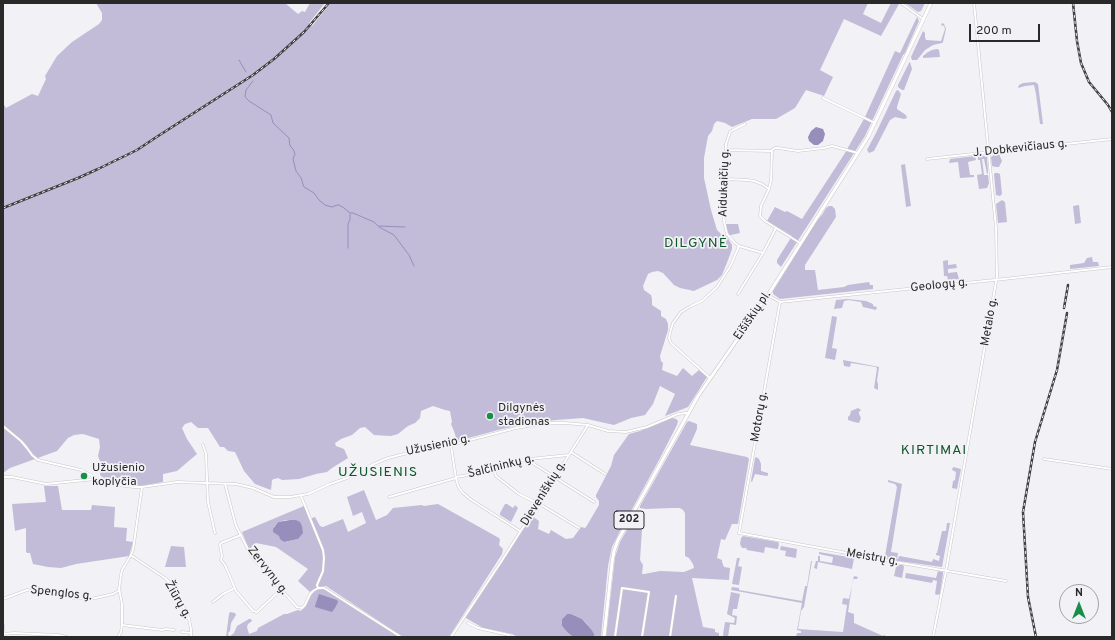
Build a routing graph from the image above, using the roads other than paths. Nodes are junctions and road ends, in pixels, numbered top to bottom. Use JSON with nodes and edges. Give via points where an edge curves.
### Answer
{"nodes":[{"id":1,"x":902,"y":3,"type":"edge"},
{"id":2,"x":931,"y":3,"type":"edge"},
{"id":3,"x":974,"y":3,"type":"edge"},
{"id":4,"x":923,"y":19,"type":"junction"},
{"id":5,"x":823,"y":98,"type":"dead end"},
{"id":6,"x":875,"y":123,"type":"junction"},
{"id":7,"x":745,"y":124,"type":"dead end"},
{"id":8,"x":1112,"y":139,"type":"edge"},
{"id":9,"x":726,"y":150,"type":"junction"},
{"id":10,"x":772,"y":151,"type":"junction"},
{"id":11,"x":989,"y":152,"type":"junction"},
{"id":12,"x":858,"y":153,"type":"junction"},
{"id":13,"x":927,"y":158,"type":"dead end"},
{"id":14,"x":725,"y":180,"type":"junction"},
{"id":15,"x":769,"y":189,"type":"junction"},
{"id":16,"x":776,"y":228,"type":"junction"},
{"id":17,"x":800,"y":243,"type":"junction"},
{"id":18,"x":739,"y":246,"type":"junction"},
{"id":19,"x":763,"y":253,"type":"junction"},
{"id":20,"x":1112,"y":267,"type":"edge"},
{"id":21,"x":997,"y":280,"type":"junction"},
{"id":22,"x":738,"y":294,"type":"dead end"},
{"id":23,"x":768,"y":294,"type":"junction"},
{"id":24,"x":780,"y":302,"type":"junction"},
{"id":25,"x":710,"y":378,"type":"junction"},
{"id":26,"x":688,"y":414,"type":"junction"},
{"id":27,"x":588,"y":425,"type":"junction"},
{"id":28,"x":3,"y":426,"type":"edge"},
{"id":29,"x":203,"y":445,"type":"dead end"},
{"id":30,"x":451,"y":445,"type":"junction"},
{"id":31,"x":570,"y":453,"type":"junction"},
{"id":32,"x":529,"y":458,"type":"junction"},
{"id":33,"x":1044,"y":459,"type":"dead end"},
{"id":34,"x":493,"y":467,"type":"junction"},
{"id":35,"x":1112,"y":469,"type":"edge"},
{"id":36,"x":605,"y":474,"type":"dead end"},
{"id":37,"x":3,"y":477,"type":"edge"},
{"id":38,"x":555,"y":477,"type":"junction"},
{"id":39,"x":456,"y":478,"type":"junction"},
{"id":40,"x":95,"y":479,"type":"junction"},
{"id":41,"x":208,"y":484,"type":"junction"},
{"id":42,"x":225,"y":484,"type":"junction"},
{"id":43,"x":142,"y":487,"type":"junction"},
{"id":44,"x":301,"y":496,"type":"junction"},
{"id":45,"x":389,"y":497,"type":"dead end"},
{"id":46,"x":594,"y":502,"type":"dead end"},
{"id":47,"x":538,"y":504,"type":"junction"},
{"id":48,"x":579,"y":528,"type":"dead end"},
{"id":49,"x":520,"y":532,"type":"junction"},
{"id":50,"x":739,"y":533,"type":"joint"},
{"id":51,"x":215,"y":534,"type":"dead end"},
{"id":52,"x":241,"y":535,"type":"junction"},
{"id":53,"x":131,"y":555,"type":"junction"},
{"id":54,"x":946,"y":571,"type":"junction"},
{"id":55,"x":1006,"y":581,"type":"dead end"},
{"id":56,"x":234,"y":588,"type":"junction"},
{"id":57,"x":317,"y":589,"type":"junction"},
{"id":58,"x":120,"y":590,"type":"junction"},
{"id":59,"x":282,"y":591,"type":"junction"},
{"id":60,"x":676,"y":596,"type":"dead end"},
{"id":61,"x":3,"y":599,"type":"edge"},
{"id":62,"x":213,"y":602,"type":"dead end"},
{"id":63,"x":468,"y":623,"type":"dead end"},
{"id":64,"x":122,"y":625,"type":"junction"},
{"id":65,"x":3,"y":626,"type":"edge"},
{"id":66,"x":174,"y":630,"type":"dead end"},
{"id":67,"x":182,"y":632,"type":"dead end"},
{"id":68,"x":191,"y":633,"type":"junction"},
{"id":69,"x":4,"y":634,"type":"edge"},
{"id":70,"x":67,"y":637,"type":"edge"},
{"id":71,"x":118,"y":637,"type":"edge"},
{"id":72,"x":191,"y":637,"type":"edge"},
{"id":73,"x":401,"y":637,"type":"edge"},
{"id":74,"x":451,"y":637,"type":"edge"},
{"id":75,"x":510,"y":637,"type":"edge"},
{"id":76,"x":604,"y":637,"type":"edge"},
{"id":77,"x":615,"y":637,"type":"edge"},
{"id":78,"x":642,"y":637,"type":"edge"},
{"id":79,"x":670,"y":637,"type":"edge"},
{"id":80,"x":933,"y":637,"type":"edge"}],
"edges":[{"from":1,"to":4,"type":"street"},
{"from":2,"to":4,"type":"main road","name":"Eišiškių pl.","number":"202"},
{"from":3,"to":11,"type":"street","name":"Metalo g."},
{"from":4,"to":6,"type":"main road","name":"Eišiškių pl.","number":"202"},
{"from":5,"to":6,"type":"street"},
{"from":6,"to":12,"type":"main road","name":"Eišiškių pl.","number":"202"},
{"from":7,"to":9,"type":"street","name":"Aidukaičių g.","via":[[730,132]]},
{"from":8,"to":11,"type":"street","name":"J. Dobkevičiaus g."},
{"from":9,"to":10,"type":"street"},
{"from":9,"to":14,"type":"street","name":"Aidukaičių g."},
{"from":10,"to":12,"type":"street","via":[[775,148],[798,151],[832,146]]},
{"from":10,"to":15,"type":"street"},
{"from":11,"to":13,"type":"street","name":"J. Dobkevičiaus g."},
{"from":11,"to":21,"type":"street","name":"Metalo g.","via":[[996,228]]},
{"from":12,"to":17,"type":"main road","name":"Eišiškių pl.","number":"202"},
{"from":14,"to":15,"type":"street","via":[[754,181]]},
{"from":14,"to":18,"type":"street","name":"Aidukaičių g.","via":[[725,227],[727,234]]},
{"from":15,"to":16,"type":"street","via":[[761,206],[760,216]]},
{"from":16,"to":17,"type":"street"},
{"from":16,"to":19,"type":"street"},
{"from":17,"to":23,"type":"main road","name":"Eišiškių pl.","number":"202"},
{"from":18,"to":19,"type":"street"},
{"from":18,"to":25,"type":"street","via":[[717,287],[702,301],[681,312],[670,329],[671,343]]},
{"from":19,"to":22,"type":"street"},
{"from":20,"to":21,"type":"street","name":"Geologų g."},
{"from":21,"to":24,"type":"street","name":"Geologų g."},
{"from":21,"to":54,"type":"street","name":"Metalo g."},
{"from":23,"to":24,"type":"street"},
{"from":23,"to":25,"type":"main road","name":"Eišiškių pl.","number":"202"},
{"from":24,"to":50,"type":"street","name":"Motorų g."},
{"from":25,"to":26,"type":"main road","name":"Eišiškių pl.","number":"202"},
{"from":26,"to":27,"type":"street","name":"Užusienio g.","via":[[678,414],[647,427],[621,433]]},
{"from":26,"to":76,"type":"main road","name":"Eišiškių pl.","number":"202","via":[[616,546]]},
{"from":27,"to":30,"type":"street","name":"Užusienio g.","via":[[560,423],[528,426]]},
{"from":27,"to":31,"type":"street","name":"Dieveniškių g."},
{"from":28,"to":40,"type":"street","via":[[38,460],[81,470]]},
{"from":29,"to":41,"type":"street"},
{"from":30,"to":39,"type":"street"},
{"from":30,"to":44,"type":"street","name":"Užusienio g.","via":[[388,458]]},
{"from":31,"to":32,"type":"street","name":"Šalčininkų g."},
{"from":31,"to":36,"type":"street"},
{"from":31,"to":38,"type":"street","name":"Dieveniškių g."},
{"from":32,"to":34,"type":"street","name":"Šalčininkų g."},
{"from":32,"to":38,"type":"street","via":[[531,462]]},
{"from":33,"to":35,"type":"street"},
{"from":34,"to":39,"type":"street","name":"Šalčininkų g."},
{"from":34,"to":47,"type":"street","via":[[496,476],[519,494]]},
{"from":37,"to":40,"type":"street","name":"Užusienio g.","via":[[46,484]]},
{"from":38,"to":46,"type":"street"},
{"from":38,"to":47,"type":"street","name":"Dieveniškių g."},
{"from":39,"to":45,"type":"street","name":"Šalčininkų g."},
{"from":39,"to":49,"type":"street","via":[[465,495]]},
{"from":40,"to":43,"type":"street","name":"Užusienio g."},
{"from":41,"to":42,"type":"street","name":"Užusienio g."},
{"from":41,"to":43,"type":"street","name":"Užusienio g.","via":[[177,482]]},
{"from":41,"to":51,"type":"street","via":[[208,502]]},
{"from":42,"to":44,"type":"street","name":"Užusienio g.","via":[[244,485],[277,498]]},
{"from":42,"to":52,"type":"street","name":"Zervynų g.","via":[[236,526]]},
{"from":43,"to":53,"type":"street"},
{"from":44,"to":57,"type":"street","via":[[323,550],[323,571]]},
{"from":47,"to":48,"type":"street"},
{"from":47,"to":49,"type":"street","name":"Dieveniškių g."},
{"from":49,"to":74,"type":"street","name":"Dieveniškių g."},
{"from":50,"to":54,"type":"street","name":"Meistrų g."},
{"from":52,"to":56,"type":"street","via":[[220,545],[221,560]]},
{"from":52,"to":59,"type":"street","name":"Zervynų g.","via":[[256,561]]},
{"from":53,"to":58,"type":"street","via":[[121,572]]},
{"from":53,"to":68,"type":"street","name":"Žiūrų g.","via":[[168,580],[177,601],[188,614]]},
{"from":54,"to":55,"type":"street","name":"Meistrų g."},
{"from":54,"to":80,"type":"street","name":"Metalo g."},
{"from":56,"to":59,"type":"street","via":[[253,611],[257,612]]},
{"from":56,"to":62,"type":"street"},
{"from":57,"to":59,"type":"street","name":"Zervynų g.","via":[[310,594],[304,607],[300,609]]},
{"from":57,"to":73,"type":"street","via":[[326,589]]},
{"from":58,"to":61,"type":"street","name":"Spenglos g.","via":[[91,599],[27,590]]},
{"from":58,"to":64,"type":"street"},
{"from":60,"to":79,"type":"street"},
{"from":63,"to":75,"type":"street"},
{"from":64,"to":66,"type":"street"},
{"from":64,"to":71,"type":"street"},
{"from":65,"to":69,"type":"street"},
{"from":67,"to":68,"type":"street"},
{"from":68,"to":72,"type":"street","name":"Žiūrų g."},
{"from":69,"to":70,"type":"street"},
{"from":77,"to":78,"type":"street","via":[[622,588],[649,592]]}]}
